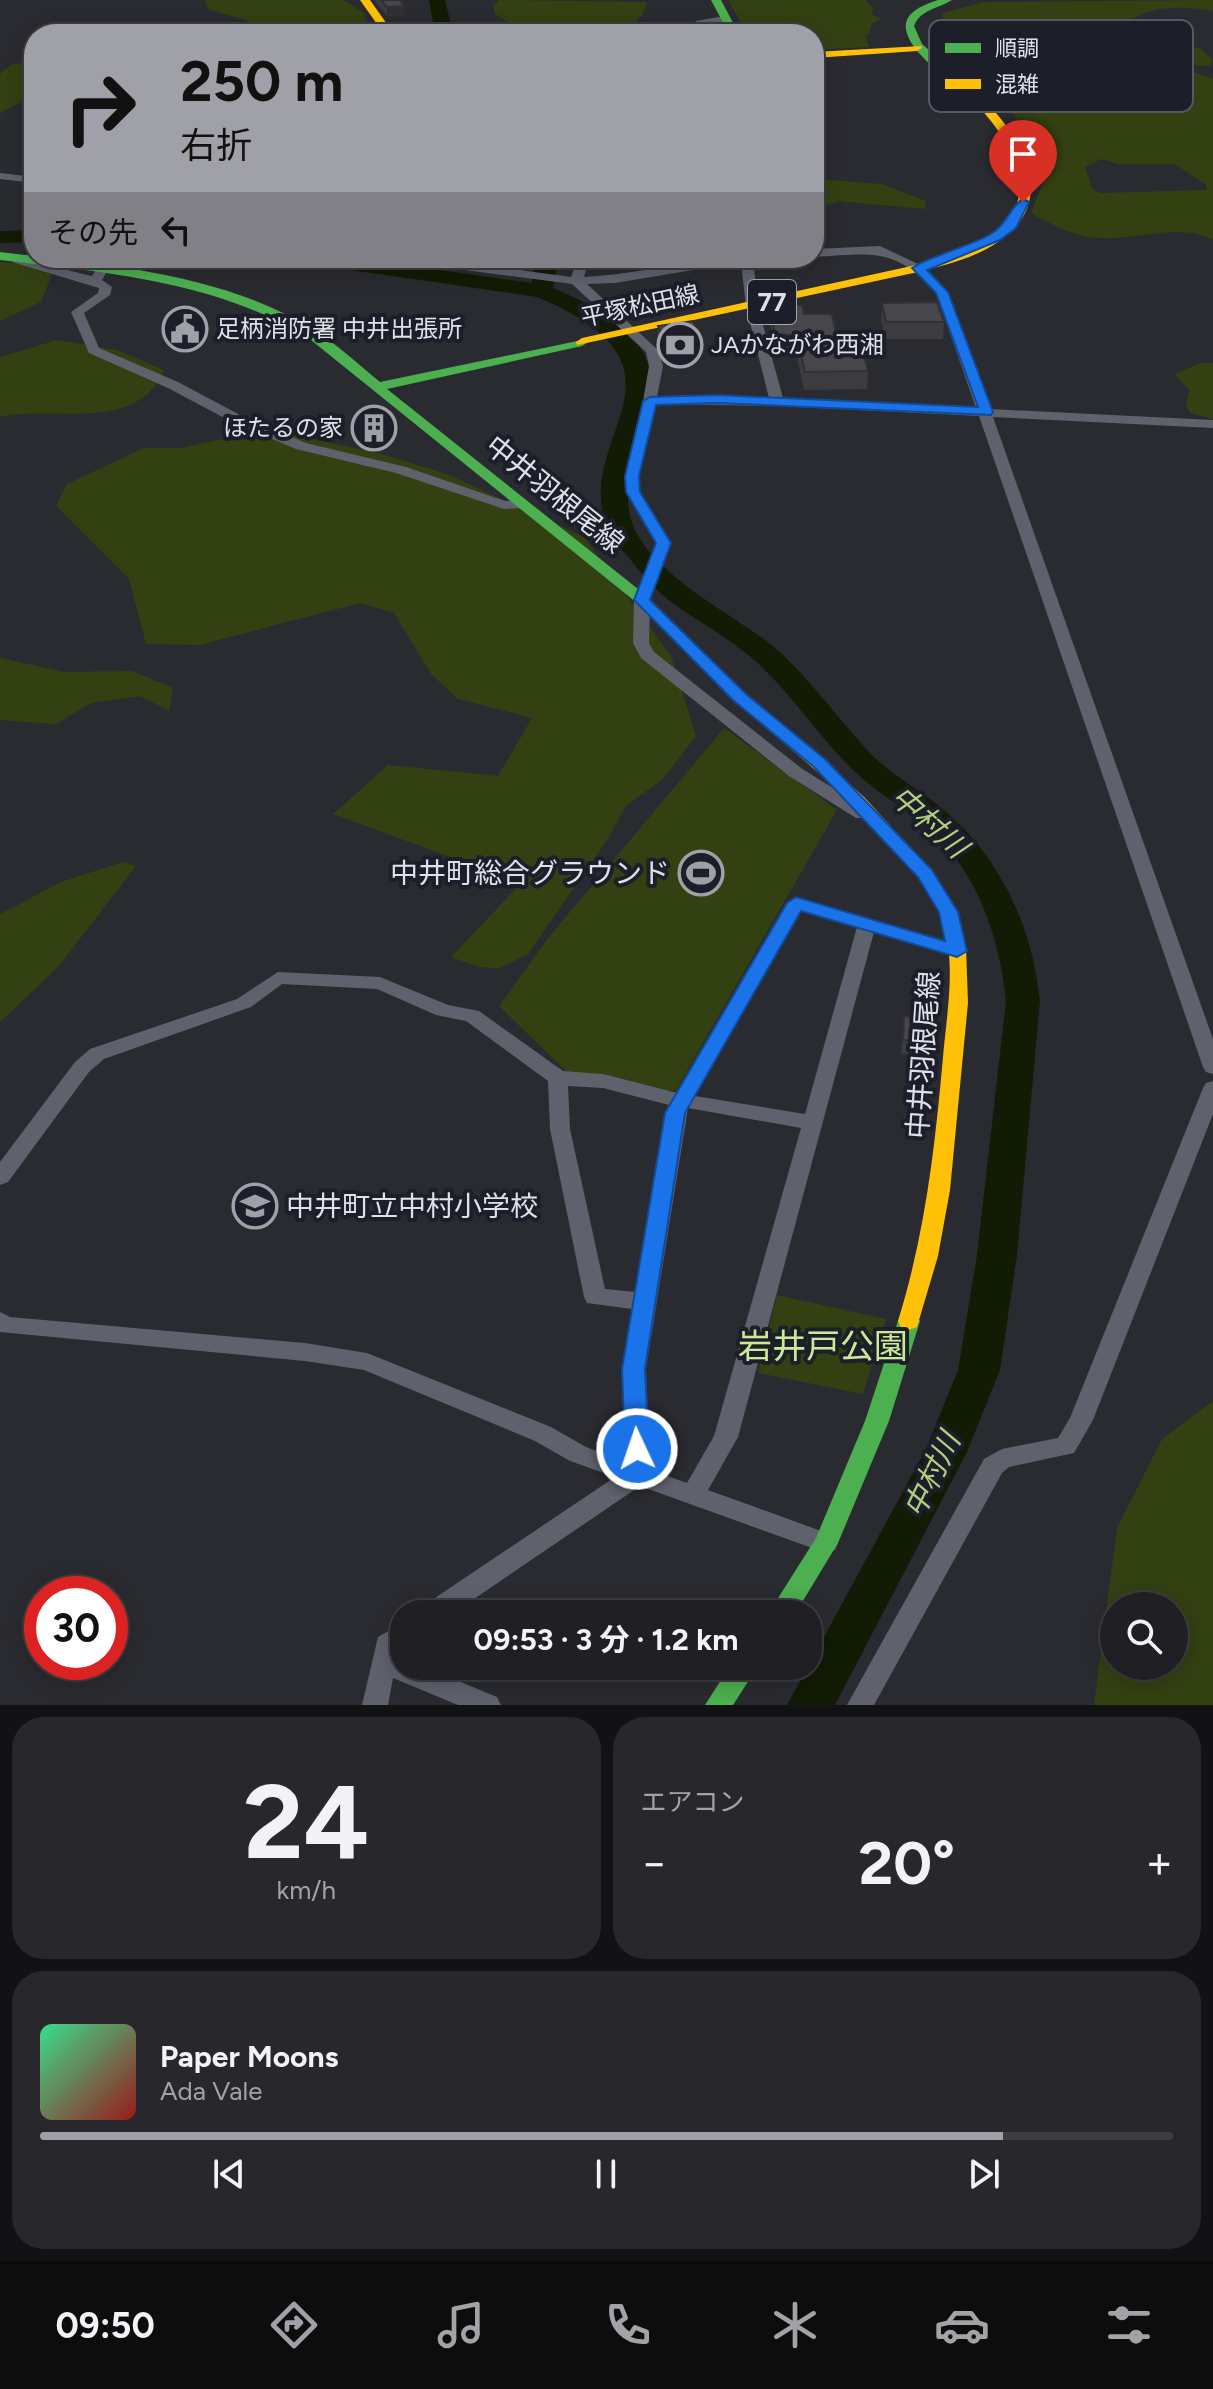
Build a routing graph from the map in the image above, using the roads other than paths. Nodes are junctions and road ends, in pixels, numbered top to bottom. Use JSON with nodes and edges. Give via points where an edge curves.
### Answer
{"nodes":[{"id":1,"x":365,"y":0,"type":"edge"},
{"id":2,"x":716,"y":0,"type":"edge"},
{"id":3,"x":947,"y":0,"type":"edge"},
{"id":4,"x":382,"y":24,"type":"edge"},
{"id":5,"x":728,"y":24,"type":"edge"},
{"id":6,"x":917,"y":48,"type":"junction"},
{"id":7,"x":824,"y":54,"type":"edge"},
{"id":8,"x":929,"y":57,"type":"edge"},
{"id":9,"x":991,"y":112,"type":"edge"},
{"id":10,"x":0,"y":176,"type":"edge"},
{"id":11,"x":24,"y":179,"type":"edge"},
{"id":12,"x":824,"y":253,"type":"edge"},
{"id":13,"x":0,"y":256,"type":"edge"},
{"id":14,"x":24,"y":256,"type":"edge"},
{"id":15,"x":76,"y":268,"type":"edge"},
{"id":16,"x":476,"y":268,"type":"edge"},
{"id":17,"x":581,"y":268,"type":"edge"},
{"id":18,"x":684,"y":268,"type":"edge"},
{"id":19,"x":747,"y":268,"type":"edge"},
{"id":20,"x":918,"y":268,"type":"junction"},
{"id":21,"x":99,"y":274,"type":"junction"},
{"id":22,"x":576,"y":281,"type":"junction"},
{"id":23,"x":752,"y":307,"type":"junction"},
{"id":24,"x":630,"y":333,"type":"junction"},
{"id":25,"x":377,"y":387,"type":"junction"},
{"id":26,"x":650,"y":401,"type":"junction"},
{"id":27,"x":777,"y":402,"type":"junction"},
{"id":28,"x":986,"y":412,"type":"junction"},
{"id":29,"x":1209,"y":424,"type":"edge"},
{"id":30,"x":1213,"y":442,"type":"edge"},
{"id":31,"x":523,"y":504,"type":"junction"},
{"id":32,"x":645,"y":594,"type":"junction"},
{"id":33,"x":790,"y":739,"type":"junction"},
{"id":34,"x":795,"y":772,"type":"junction"},
{"id":35,"x":881,"y":826,"type":"junction"},
{"id":36,"x":867,"y":925,"type":"junction"},
{"id":37,"x":957,"y":951,"type":"junction"},
{"id":38,"x":1213,"y":1067,"type":"edge"},
{"id":39,"x":558,"y":1078,"type":"junction"},
{"id":40,"x":1213,"y":1088,"type":"edge"},
{"id":41,"x":680,"y":1100,"type":"junction"},
{"id":42,"x":814,"y":1123,"type":"junction"},
{"id":43,"x":0,"y":1177,"type":"edge"},
{"id":44,"x":643,"y":1301,"type":"junction"},
{"id":45,"x":1,"y":1325,"type":"edge"},
{"id":46,"x":638,"y":1475,"type":"junction"},
{"id":47,"x":692,"y":1496,"type":"junction"},
{"id":48,"x":826,"y":1543,"type":"junction"},
{"id":49,"x":453,"y":1600,"type":"edge"},
{"id":50,"x":790,"y":1600,"type":"edge"},
{"id":51,"x":390,"y":1643,"type":"edge"},
{"id":52,"x":385,"y":1663,"type":"junction"},
{"id":53,"x":735,"y":1680,"type":"edge"},
{"id":54,"x":375,"y":1705,"type":"edge"},
{"id":55,"x":488,"y":1705,"type":"edge"},
{"id":56,"x":718,"y":1705,"type":"edge"},
{"id":57,"x":860,"y":1705,"type":"edge"}],
"edges":[{"from":1,"to":4,"type":"main road"},
{"from":2,"to":5,"type":"main road"},
{"from":3,"to":6,"type":"main road","via":[[909,20],[906,29]]},
{"from":6,"to":7,"type":"main road"},
{"from":6,"to":8,"type":"main road","name":"平塚松田線","number":"77"},
{"from":9,"to":20,"type":"main road","name":"平塚松田線","number":"77","via":[[1015,147],[1025,187],[1020,213],[1006,230]]},
{"from":10,"to":11,"type":"street"},
{"from":12,"to":20,"type":"street","via":[[880,250]]},
{"from":13,"to":14,"type":"main road"},
{"from":15,"to":21,"type":"main road"},
{"from":16,"to":22,"type":"street"},
{"from":17,"to":22,"type":"street"},
{"from":18,"to":22,"type":"street"},
{"from":19,"to":23,"type":"street"},
{"from":20,"to":23,"type":"main road","name":"平塚松田線","number":"77"},
{"from":20,"to":28,"type":"street","via":[[942,292]]},
{"from":21,"to":25,"type":"main road","via":[[207,286],[275,311]]},
{"from":21,"to":31,"type":"street","via":[[104,295],[77,312],[94,350],[301,446],[401,470],[504,505]]},
{"from":22,"to":24,"type":"street"},
{"from":23,"to":24,"type":"main road","name":"平塚松田線","number":"77"},
{"from":23,"to":27,"type":"street"},
{"from":24,"to":25,"type":"main road","name":"平塚松田線","number":"77"},
{"from":24,"to":26,"type":"street","via":[[652,351],[656,366]]},
{"from":25,"to":31,"type":"main road","name":"中井羽根尾線"},
{"from":26,"to":27,"type":"street"},
{"from":26,"to":32,"type":"main road","via":[[633,492],[664,543]]},
{"from":27,"to":28,"type":"street"},
{"from":28,"to":29,"type":"street"},
{"from":28,"to":38,"type":"street"},
{"from":29,"to":30,"type":"street"},
{"from":31,"to":32,"type":"main road","name":"中井羽根尾線"},
{"from":32,"to":33,"type":"main road","name":"中井羽根尾線","via":[[695,656]]},
{"from":32,"to":34,"type":"street","via":[[641,643],[647,655]]},
{"from":33,"to":34,"type":"street","via":[[785,745],[800,765]]},
{"from":33,"to":35,"type":"main road","name":"中井羽根尾線"},
{"from":34,"to":35,"type":"street"},
{"from":35,"to":37,"type":"main road","name":"中井羽根尾線","via":[[926,874],[948,912]]},
{"from":36,"to":37,"type":"street"},
{"from":36,"to":41,"type":"street","via":[[796,903]]},
{"from":36,"to":42,"type":"street"},
{"from":37,"to":48,"type":"main road","name":"中井羽根尾線","via":[[959,987],[943,1183],[929,1260],[877,1421]]},
{"from":39,"to":41,"type":"street","via":[[603,1081]]},
{"from":39,"to":43,"type":"street","via":[[472,1016],[443,1010],[380,983],[278,978],[244,1003],[97,1054]]},
{"from":39,"to":44,"type":"street","via":[[560,1129],[595,1297]]},
{"from":40,"to":57,"type":"street","via":[[1081,1420],[1066,1446],[1002,1459],[993,1466]]},
{"from":41,"to":42,"type":"street"},
{"from":41,"to":44,"type":"street"},
{"from":42,"to":47,"type":"street","via":[[726,1437]]},
{"from":44,"to":46,"type":"street","via":[[634,1369]]},
{"from":45,"to":46,"type":"street","via":[[367,1362]]},
{"from":46,"to":47,"type":"street"},
{"from":46,"to":49,"type":"street"},
{"from":47,"to":48,"type":"street"},
{"from":48,"to":50,"type":"main road","name":"中井羽根尾線"},
{"from":51,"to":52,"type":"street"},
{"from":52,"to":54,"type":"street"},
{"from":52,"to":55,"type":"street"},
{"from":53,"to":56,"type":"main road"}]}
